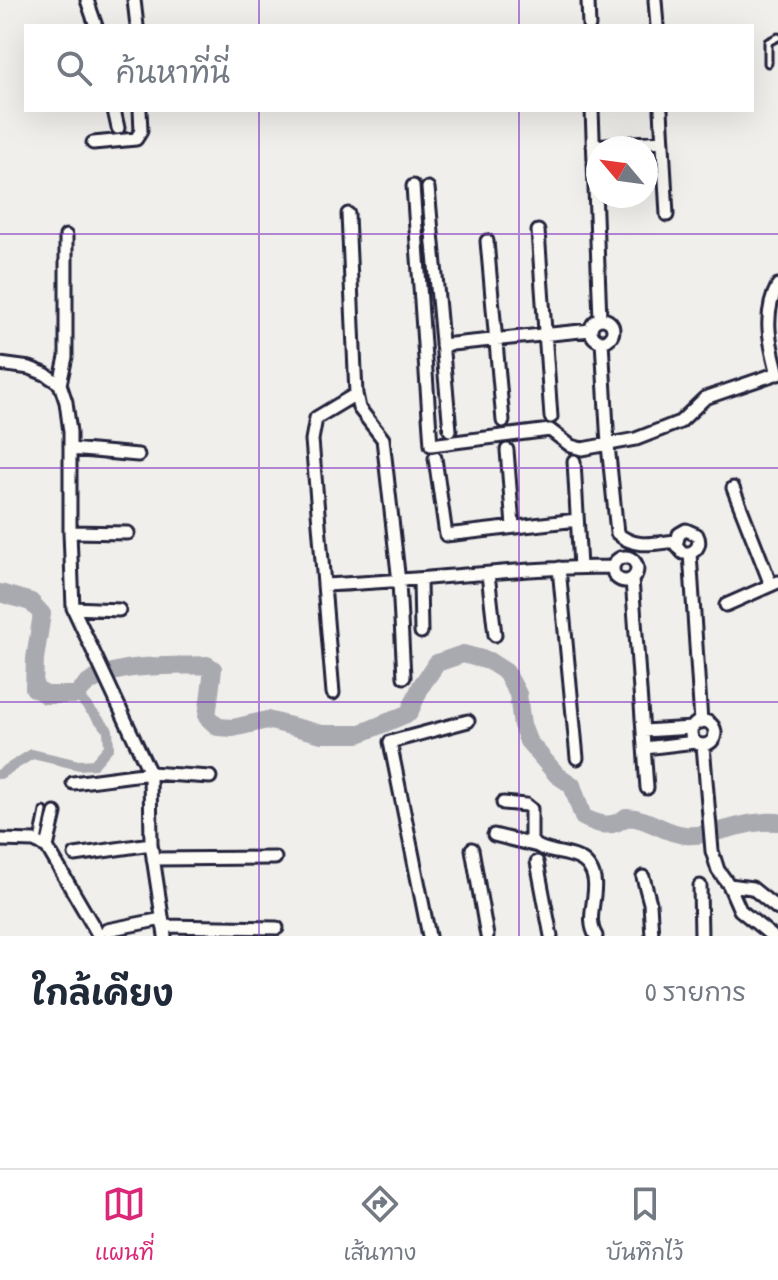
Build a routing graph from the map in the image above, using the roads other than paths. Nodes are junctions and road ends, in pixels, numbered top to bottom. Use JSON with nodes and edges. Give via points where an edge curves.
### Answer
{"nodes":[{"id":1,"x":87,"y":0,"type":"edge"},
{"id":2,"x":134,"y":0,"type":"edge"},
{"id":3,"x":655,"y":0,"type":"edge"},
{"id":4,"x":588,"y":2,"type":"edge"},
{"id":5,"x":95,"y":24,"type":"edge"},
{"id":6,"x":137,"y":24,"type":"edge"},
{"id":7,"x":589,"y":24,"type":"edge"},
{"id":8,"x":657,"y":24,"type":"edge"},
{"id":9,"x":778,"y":37,"type":"edge"},
{"id":10,"x":768,"y":63,"type":"dead end"},
{"id":11,"x":114,"y":112,"type":"edge"},
{"id":12,"x":140,"y":112,"type":"edge"},
{"id":13,"x":592,"y":112,"type":"edge"},
{"id":14,"x":661,"y":112,"type":"edge"},
{"id":15,"x":118,"y":128,"type":"dead end"},
{"id":16,"x":593,"y":136,"type":"edge"},
{"id":17,"x":658,"y":141,"type":"edge"},
{"id":18,"x":662,"y":141,"type":"junction"},
{"id":19,"x":93,"y":143,"type":"dead end"},
{"id":20,"x":413,"y":186,"type":"dead end"},
{"id":21,"x":428,"y":188,"type":"dead end"},
{"id":22,"x":596,"y":208,"type":"edge"},
{"id":23,"x":348,"y":214,"type":"dead end"},
{"id":24,"x":667,"y":215,"type":"dead end"},
{"id":25,"x":538,"y":231,"type":"dead end"},
{"id":26,"x":66,"y":236,"type":"dead end"},
{"id":27,"x":487,"y":241,"type":"dead end"},
{"id":28,"x":778,"y":285,"type":"edge"},
{"id":29,"x":600,"y":319,"type":"junction"},
{"id":30,"x":591,"y":330,"type":"junction"},
{"id":31,"x":545,"y":334,"type":"junction"},
{"id":32,"x":496,"y":339,"type":"junction"},
{"id":33,"x":602,"y":341,"type":"junction"},
{"id":34,"x":442,"y":345,"type":"junction"},
{"id":35,"x":0,"y":364,"type":"edge"},
{"id":36,"x":778,"y":374,"type":"edge"},
{"id":37,"x":60,"y":384,"type":"junction"},
{"id":38,"x":356,"y":394,"type":"junction"},
{"id":39,"x":551,"y":417,"type":"dead end"},
{"id":40,"x":503,"y":421,"type":"dead end"},
{"id":41,"x":450,"y":430,"type":"dead end"},
{"id":42,"x":608,"y":445,"type":"junction"},
{"id":43,"x":70,"y":449,"type":"junction"},
{"id":44,"x":507,"y":450,"type":"dead end"},
{"id":45,"x":138,"y":455,"type":"dead end"},
{"id":46,"x":435,"y":458,"type":"dead end"},
{"id":47,"x":574,"y":461,"type":"dead end"},
{"id":48,"x":733,"y":488,"type":"dead end"},
{"id":49,"x":577,"y":520,"type":"junction"},
{"id":50,"x":513,"y":526,"type":"junction"},
{"id":51,"x":70,"y":532,"type":"junction"},
{"id":52,"x":128,"y":533,"type":"dead end"},
{"id":53,"x":676,"y":541,"type":"junction"},
{"id":54,"x":690,"y":553,"type":"junction"},
{"id":55,"x":580,"y":567,"type":"junction"},
{"id":56,"x":613,"y":567,"type":"junction"},
{"id":57,"x":559,"y":568,"type":"junction"},
{"id":58,"x":488,"y":574,"type":"junction"},
{"id":59,"x":632,"y":579,"type":"junction"},
{"id":60,"x":420,"y":580,"type":"junction"},
{"id":61,"x":399,"y":582,"type":"junction"},
{"id":62,"x":774,"y":583,"type":"edge"},
{"id":63,"x":324,"y":585,"type":"junction"},
{"id":64,"x":726,"y":605,"type":"dead end"},
{"id":65,"x":73,"y":608,"type":"junction"},
{"id":66,"x":119,"y":610,"type":"dead end"},
{"id":67,"x":421,"y":632,"type":"dead end"},
{"id":68,"x":495,"y":635,"type":"dead end"},
{"id":69,"x":404,"y":677,"type":"dead end"},
{"id":70,"x":333,"y":693,"type":"dead end"},
{"id":71,"x":468,"y":721,"type":"dead end"},
{"id":72,"x":697,"y":725,"type":"junction"},
{"id":73,"x":644,"y":731,"type":"junction"},
{"id":74,"x":699,"y":744,"type":"junction"},
{"id":75,"x":645,"y":748,"type":"junction"},
{"id":76,"x":577,"y":758,"type":"dead end"},
{"id":77,"x":150,"y":773,"type":"junction"},
{"id":78,"x":210,"y":777,"type":"dead end"},
{"id":79,"x":73,"y":783,"type":"dead end"},
{"id":80,"x":647,"y":788,"type":"dead end"},
{"id":81,"x":503,"y":803,"type":"dead end"},
{"id":82,"x":50,"y":812,"type":"dead end"},
{"id":83,"x":494,"y":835,"type":"dead end"},
{"id":84,"x":0,"y":840,"type":"edge"},
{"id":85,"x":151,"y":844,"type":"junction"},
{"id":86,"x":43,"y":845,"type":"junction"},
{"id":87,"x":534,"y":845,"type":"junction"},
{"id":88,"x":472,"y":849,"type":"dead end"},
{"id":89,"x":75,"y":855,"type":"dead end"},
{"id":90,"x":275,"y":858,"type":"dead end"},
{"id":91,"x":153,"y":859,"type":"junction"},
{"id":92,"x":537,"y":862,"type":"dead end"},
{"id":93,"x":643,"y":877,"type":"dead end"},
{"id":94,"x":729,"y":885,"type":"junction"},
{"id":95,"x":700,"y":886,"type":"dead end"},
{"id":96,"x":778,"y":909,"type":"edge"},
{"id":97,"x":163,"y":927,"type":"edge"},
{"id":98,"x":277,"y":928,"type":"dead end"},
{"id":99,"x":103,"y":933,"type":"edge"},
{"id":100,"x":429,"y":936,"type":"edge"},
{"id":101,"x":487,"y":936,"type":"edge"},
{"id":102,"x":551,"y":936,"type":"edge"},
{"id":103,"x":596,"y":936,"type":"edge"},
{"id":104,"x":652,"y":936,"type":"edge"},
{"id":105,"x":701,"y":936,"type":"edge"},
{"id":106,"x":772,"y":936,"type":"edge"}],
"edges":[{"from":1,"to":5,"type":"street"},
{"from":2,"to":6,"type":"street"},
{"from":3,"to":8,"type":"street"},
{"from":4,"to":7,"type":"street"},
{"from":9,"to":10,"type":"lane","via":[[768,42]]},
{"from":11,"to":15,"type":"street"},
{"from":12,"to":19,"type":"street","via":[[140,136]]},
{"from":13,"to":16,"type":"street"},
{"from":14,"to":18,"type":"street"},
{"from":17,"to":18,"type":"street"},
{"from":18,"to":24,"type":"street"},
{"from":20,"to":42,"type":"street","via":[[431,445],[550,430],[582,449]]},
{"from":21,"to":34,"type":"street"},
{"from":22,"to":29,"type":"street"},
{"from":23,"to":38,"type":"street"},
{"from":25,"to":31,"type":"street"},
{"from":26,"to":37,"type":"street","via":[[66,357]]},
{"from":27,"to":32,"type":"street"},
{"from":28,"to":36,"type":"street","via":[[768,335]]},
{"from":29,"to":30,"type":"street"},
{"from":29,"to":33,"type":"street","via":[[608,320],[613,329]]},
{"from":30,"to":31,"type":"street"},
{"from":30,"to":33,"type":"street"},
{"from":31,"to":32,"type":"street"},
{"from":31,"to":39,"type":"street"},
{"from":32,"to":34,"type":"street"},
{"from":32,"to":40,"type":"street"},
{"from":33,"to":42,"type":"street"},
{"from":34,"to":41,"type":"street"},
{"from":35,"to":37,"type":"street","via":[[30,368]]},
{"from":36,"to":42,"type":"street","via":[[705,398],[680,422]]},
{"from":37,"to":43,"type":"street","via":[[69,414]]},
{"from":38,"to":61,"type":"street","via":[[359,408],[383,439]]},
{"from":38,"to":63,"type":"street","via":[[316,418],[312,440]]},
{"from":42,"to":53,"type":"street","via":[[617,533],[640,545]]},
{"from":43,"to":45,"type":"street"},
{"from":43,"to":51,"type":"street"},
{"from":44,"to":50,"type":"street"},
{"from":46,"to":50,"type":"street","via":[[446,535]]},
{"from":47,"to":49,"type":"street"},
{"from":48,"to":62,"type":"street"},
{"from":49,"to":50,"type":"street"},
{"from":49,"to":55,"type":"street"},
{"from":51,"to":52,"type":"street"},
{"from":51,"to":65,"type":"street"},
{"from":53,"to":54,"type":"street","via":[[680,551]]},
{"from":53,"to":54,"type":"street","via":[[682,532],[694,532],[699,543]]},
{"from":54,"to":72,"type":"street"},
{"from":55,"to":56,"type":"street"},
{"from":55,"to":57,"type":"street"},
{"from":56,"to":59,"type":"street","via":[[619,580]]},
{"from":56,"to":59,"type":"street","via":[[621,558],[632,560],[637,570]]},
{"from":57,"to":58,"type":"street"},
{"from":57,"to":76,"type":"street"},
{"from":58,"to":60,"type":"street"},
{"from":58,"to":68,"type":"street"},
{"from":59,"to":73,"type":"street"},
{"from":60,"to":61,"type":"street"},
{"from":60,"to":67,"type":"street"},
{"from":61,"to":63,"type":"street"},
{"from":61,"to":69,"type":"street"},
{"from":62,"to":64,"type":"street"},
{"from":63,"to":70,"type":"street"},
{"from":65,"to":66,"type":"street"},
{"from":65,"to":77,"type":"street"},
{"from":71,"to":100,"type":"street","via":[[390,742]]},
{"from":72,"to":73,"type":"street"},
{"from":72,"to":74,"type":"street","via":[[691,736]]},
{"from":72,"to":74,"type":"street","via":[[712,725],[714,732],[710,743]]},
{"from":73,"to":75,"type":"street"},
{"from":74,"to":75,"type":"street"},
{"from":74,"to":94,"type":"street","via":[[712,851]]},
{"from":75,"to":80,"type":"street"},
{"from":77,"to":78,"type":"street"},
{"from":77,"to":79,"type":"street"},
{"from":77,"to":85,"type":"street"},
{"from":81,"to":87,"type":"street","via":[[531,809]]},
{"from":82,"to":86,"type":"street"},
{"from":83,"to":87,"type":"street"},
{"from":84,"to":86,"type":"street"},
{"from":85,"to":89,"type":"street"},
{"from":85,"to":91,"type":"street"},
{"from":86,"to":99,"type":"street"},
{"from":87,"to":103,"type":"street","via":[[589,866],[594,880],[591,927]]},
{"from":88,"to":101,"type":"street"},
{"from":90,"to":91,"type":"street"},
{"from":91,"to":97,"type":"street"},
{"from":92,"to":102,"type":"street"},
{"from":93,"to":104,"type":"street"},
{"from":94,"to":96,"type":"street","via":[[752,888]]},
{"from":94,"to":106,"type":"street","via":[[740,910]]},
{"from":95,"to":105,"type":"street"},
{"from":97,"to":98,"type":"street"},
{"from":97,"to":99,"type":"street"}]}
